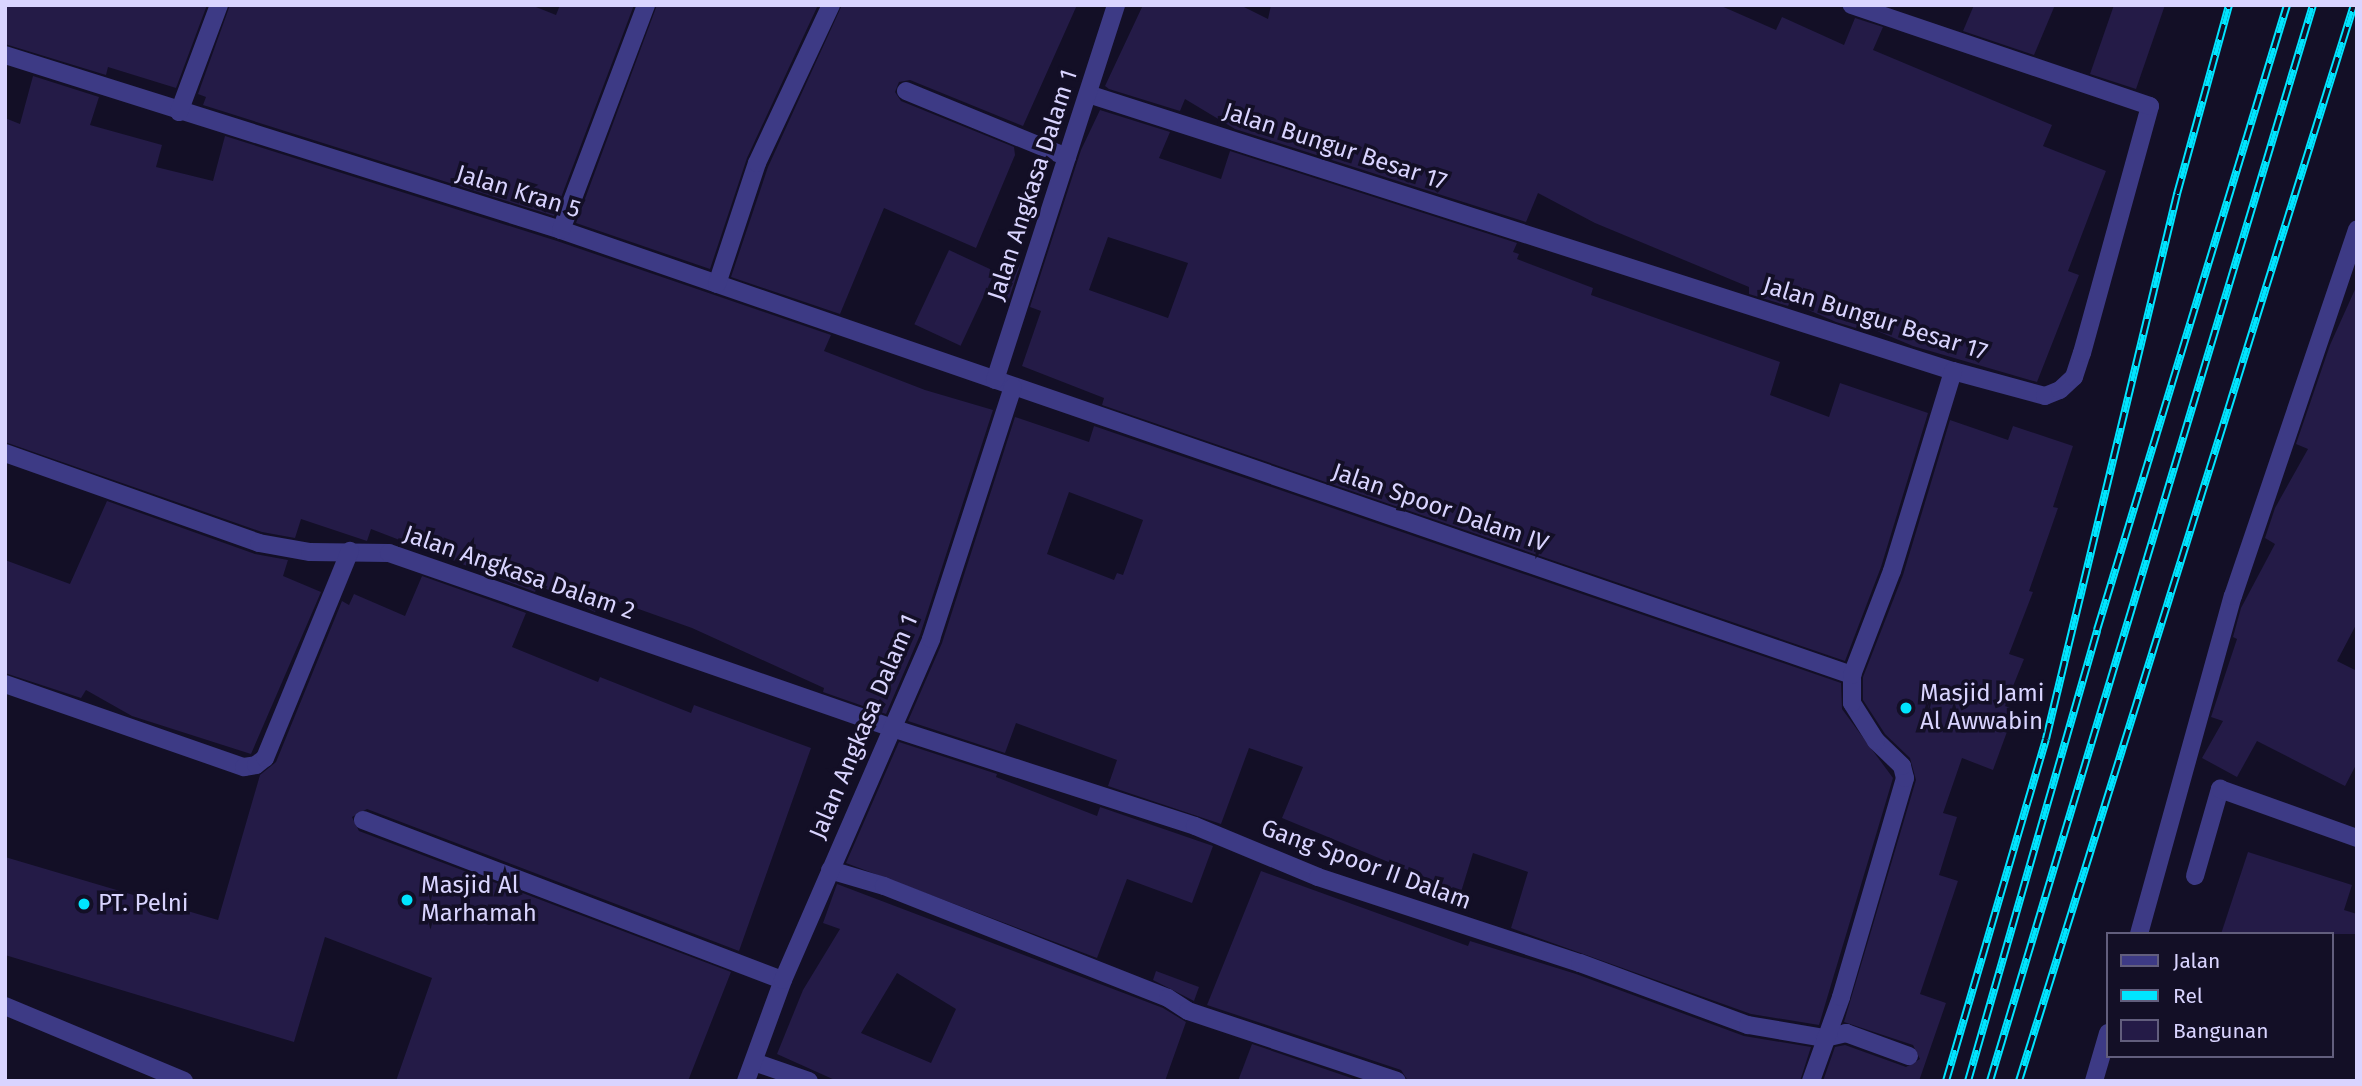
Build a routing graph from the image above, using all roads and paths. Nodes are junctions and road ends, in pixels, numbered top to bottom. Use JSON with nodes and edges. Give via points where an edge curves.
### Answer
{"nodes":[{"id":1,"x":219,"y":5,"type":"edge"},
{"id":2,"x":646,"y":5,"type":"edge"},
{"id":3,"x":831,"y":5,"type":"edge"},
{"id":4,"x":1116,"y":5,"type":"edge"},
{"id":5,"x":1852,"y":5,"type":"edge"},
{"id":6,"x":5,"y":55,"type":"edge"},
{"id":7,"x":906,"y":91,"type":"dead end"},
{"id":8,"x":1088,"y":94,"type":"junction"},
{"id":9,"x":179,"y":112,"type":"junction"},
{"id":10,"x":1067,"y":157,"type":"junction"},
{"id":11,"x":2357,"y":229,"type":"edge"},
{"id":12,"x":561,"y":230,"type":"junction"},
{"id":13,"x":717,"y":284,"type":"junction"},
{"id":14,"x":1954,"y":371,"type":"junction"},
{"id":15,"x":995,"y":380,"type":"junction"},
{"id":16,"x":1013,"y":387,"type":"junction"},
{"id":17,"x":5,"y":453,"type":"edge"},
{"id":18,"x":350,"y":551,"type":"junction"},
{"id":19,"x":1852,"y":674,"type":"junction"},
{"id":20,"x":5,"y":684,"type":"edge"},
{"id":21,"x":892,"y":728,"type":"junction"},
{"id":22,"x":363,"y":820,"type":"dead end"},
{"id":23,"x":2355,"y":834,"type":"edge"},
{"id":24,"x":830,"y":870,"type":"junction"},
{"id":25,"x":2195,"y":876,"type":"dead end"},
{"id":26,"x":2140,"y":932,"type":"edge"},
{"id":27,"x":783,"y":980,"type":"junction"},
{"id":28,"x":5,"y":1006,"type":"edge"},
{"id":29,"x":1825,"y":1038,"type":"junction"},
{"id":30,"x":2106,"y":1040,"type":"edge"},
{"id":31,"x":1909,"y":1056,"type":"dead end"},
{"id":32,"x":754,"y":1062,"type":"junction"},
{"id":33,"x":184,"y":1081,"type":"edge"},
{"id":34,"x":746,"y":1081,"type":"edge"},
{"id":35,"x":809,"y":1081,"type":"edge"},
{"id":36,"x":1397,"y":1081,"type":"edge"},
{"id":37,"x":1811,"y":1081,"type":"edge"},
{"id":38,"x":2094,"y":1081,"type":"edge"}],
"edges":[{"from":1,"to":9,"type":"street"},
{"from":2,"to":12,"type":"street"},
{"from":3,"to":13,"type":"street","via":[[757,163]]},
{"from":4,"to":8,"type":"street","name":"Jalan Angkasa Dalam 1"},
{"from":5,"to":14,"type":"street","name":"Jalan Bungur Besar 17","via":[[2150,106],[2074,377],[2045,396]]},
{"from":6,"to":9,"type":"street","name":"Jalan Kran 5"},
{"from":7,"to":10,"type":"street"},
{"from":8,"to":10,"type":"street","name":"Jalan Angkasa Dalam 1"},
{"from":8,"to":14,"type":"street","name":"Jalan Bungur Besar 17"},
{"from":9,"to":12,"type":"street","name":"Jalan Kran 5"},
{"from":10,"to":15,"type":"street","name":"Jalan Angkasa Dalam 1"},
{"from":11,"to":26,"type":"street","via":[[2233,596]]},
{"from":12,"to":13,"type":"street","name":"Jalan Kran 5"},
{"from":13,"to":15,"type":"street","name":"Jalan Kran 5"},
{"from":14,"to":19,"type":"street","via":[[1892,571]]},
{"from":15,"to":16,"type":"street","name":"Jalan Kran 5"},
{"from":16,"to":19,"type":"street","name":"Jalan Spoor Dalam IV"},
{"from":16,"to":21,"type":"street","name":"Jalan Angkasa Dalam 1","via":[[931,639]]},
{"from":17,"to":18,"type":"street","name":"Jalan Angkasa Dalam 2","via":[[260,543],[310,552]]},
{"from":18,"to":20,"type":"street","via":[[265,758],[256,765],[244,767]]},
{"from":18,"to":21,"type":"street","name":"Jalan Angkasa Dalam 2","via":[[389,553]]},
{"from":19,"to":29,"type":"street","via":[[1852,703],[1876,741],[1902,766],[1905,778]]},
{"from":21,"to":24,"type":"street","name":"Jalan Angkasa Dalam 1"},
{"from":21,"to":29,"type":"street","name":"Gang Spoor II Dalam","via":[[1195,827],[1318,877],[1580,963],[1748,1025]]},
{"from":22,"to":27,"type":"street"},
{"from":23,"to":25,"type":"street","via":[[2220,789]]},
{"from":24,"to":27,"type":"street","name":"Jalan Angkasa Dalam 1"},
{"from":24,"to":36,"type":"street","via":[[1168,998],[1188,1011]]},
{"from":27,"to":32,"type":"street","name":"Jalan Angkasa Dalam 1"},
{"from":28,"to":33,"type":"street"},
{"from":29,"to":31,"type":"street","name":"Gang Spoor II Dalam","via":[[1846,1033]]},
{"from":29,"to":37,"type":"street"},
{"from":30,"to":38,"type":"street"},
{"from":32,"to":34,"type":"street","name":"Jalan Angkasa Dalam 1"},
{"from":32,"to":35,"type":"street"}]}
